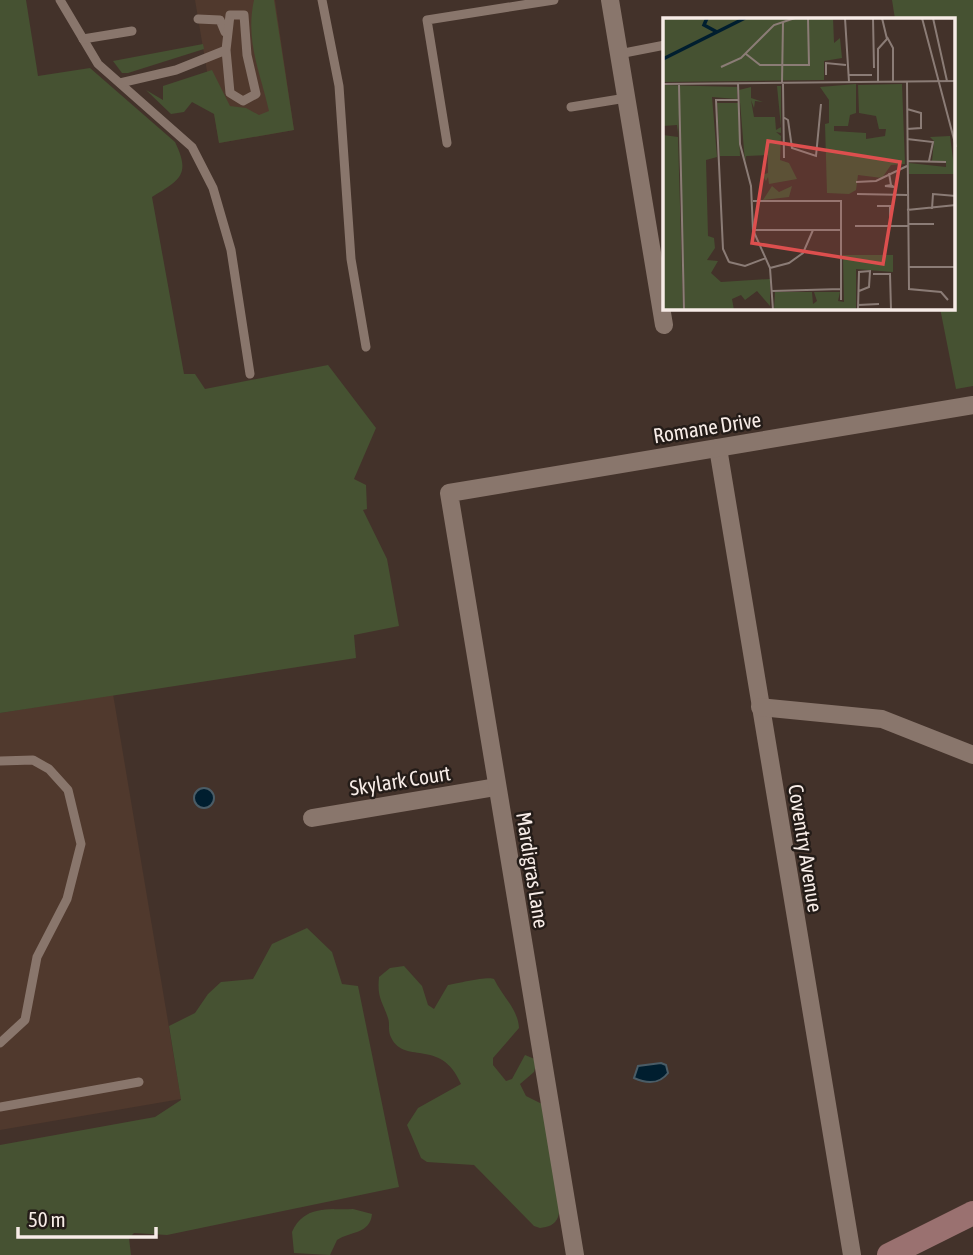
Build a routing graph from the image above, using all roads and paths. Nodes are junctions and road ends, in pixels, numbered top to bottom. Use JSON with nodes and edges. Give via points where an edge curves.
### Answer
{"nodes":[{"id":1,"x":60,"y":0,"type":"edge"},
{"id":2,"x":322,"y":0,"type":"edge"},
{"id":3,"x":554,"y":0,"type":"edge"},
{"id":4,"x":610,"y":0,"type":"edge"},
{"id":5,"x":198,"y":19,"type":"dead end"},
{"id":6,"x":132,"y":31,"type":"dead end"},
{"id":7,"x":226,"y":34,"type":"junction"},
{"id":8,"x":83,"y":39,"type":"junction"},
{"id":9,"x":663,"y":46,"type":"edge"},
{"id":10,"x":226,"y":50,"type":"junction"},
{"id":11,"x":619,"y":54,"type":"junction"},
{"id":12,"x":120,"y":83,"type":"junction"},
{"id":13,"x":626,"y":98,"type":"junction"},
{"id":14,"x":571,"y":107,"type":"dead end"},
{"id":15,"x":447,"y":143,"type":"dead end"},
{"id":16,"x":664,"y":325,"type":"dead end"},
{"id":17,"x":366,"y":348,"type":"dead end"},
{"id":18,"x":250,"y":374,"type":"dead end"},
{"id":19,"x":973,"y":405,"type":"edge"},
{"id":20,"x":718,"y":448,"type":"junction"},
{"id":21,"x":449,"y":493,"type":"joint"},
{"id":22,"x":760,"y":707,"type":"junction"},
{"id":23,"x":973,"y":755,"type":"edge"},
{"id":24,"x":0,"y":761,"type":"edge"},
{"id":25,"x":496,"y":787,"type":"junction"},
{"id":26,"x":312,"y":818,"type":"dead end"},
{"id":27,"x":0,"y":1043,"type":"edge"},
{"id":28,"x":138,"y":1082,"type":"dead end"},
{"id":29,"x":0,"y":1107,"type":"edge"},
{"id":30,"x":973,"y":1213,"type":"edge"},
{"id":31,"x":575,"y":1255,"type":"edge"},
{"id":32,"x":852,"y":1255,"type":"edge"},
{"id":33,"x":889,"y":1255,"type":"edge"}],
"edges":[{"from":1,"to":8,"type":"lane"},
{"from":2,"to":17,"type":"lane","via":[[339,86],[351,259]]},
{"from":3,"to":15,"type":"lane","via":[[427,20]]},
{"from":4,"to":11,"type":"street"},
{"from":5,"to":7,"type":"lane","via":[[220,20]]},
{"from":6,"to":8,"type":"lane"},
{"from":7,"to":10,"type":"lane"},
{"from":7,"to":10,"type":"lane","via":[[230,15],[244,15],[256,94],[243,101],[230,93]]},
{"from":8,"to":12,"type":"lane","via":[[98,64]]},
{"from":9,"to":11,"type":"lane"},
{"from":10,"to":12,"type":"lane","via":[[176,70]]},
{"from":11,"to":13,"type":"street"},
{"from":12,"to":18,"type":"lane","via":[[191,147],[213,188],[231,250]]},
{"from":13,"to":14,"type":"lane"},
{"from":13,"to":16,"type":"street"},
{"from":19,"to":20,"type":"street","name":"Romane Drive"},
{"from":20,"to":21,"type":"street","name":"Romane Drive"},
{"from":20,"to":22,"type":"street","name":"Coventry Avenue"},
{"from":21,"to":25,"type":"street","name":"Mardigras Lane"},
{"from":22,"to":23,"type":"street","via":[[882,719]]},
{"from":22,"to":32,"type":"street","name":"Coventry Avenue"},
{"from":24,"to":27,"type":"lane","via":[[33,760],[49,769],[68,790],[81,844],[67,900],[37,957],[25,1020]]},
{"from":25,"to":26,"type":"street","name":"Skylark Court"},
{"from":25,"to":31,"type":"street","name":"Mardigras Lane"},
{"from":28,"to":29,"type":"lane"},
{"from":30,"to":33,"type":"street"}]}
